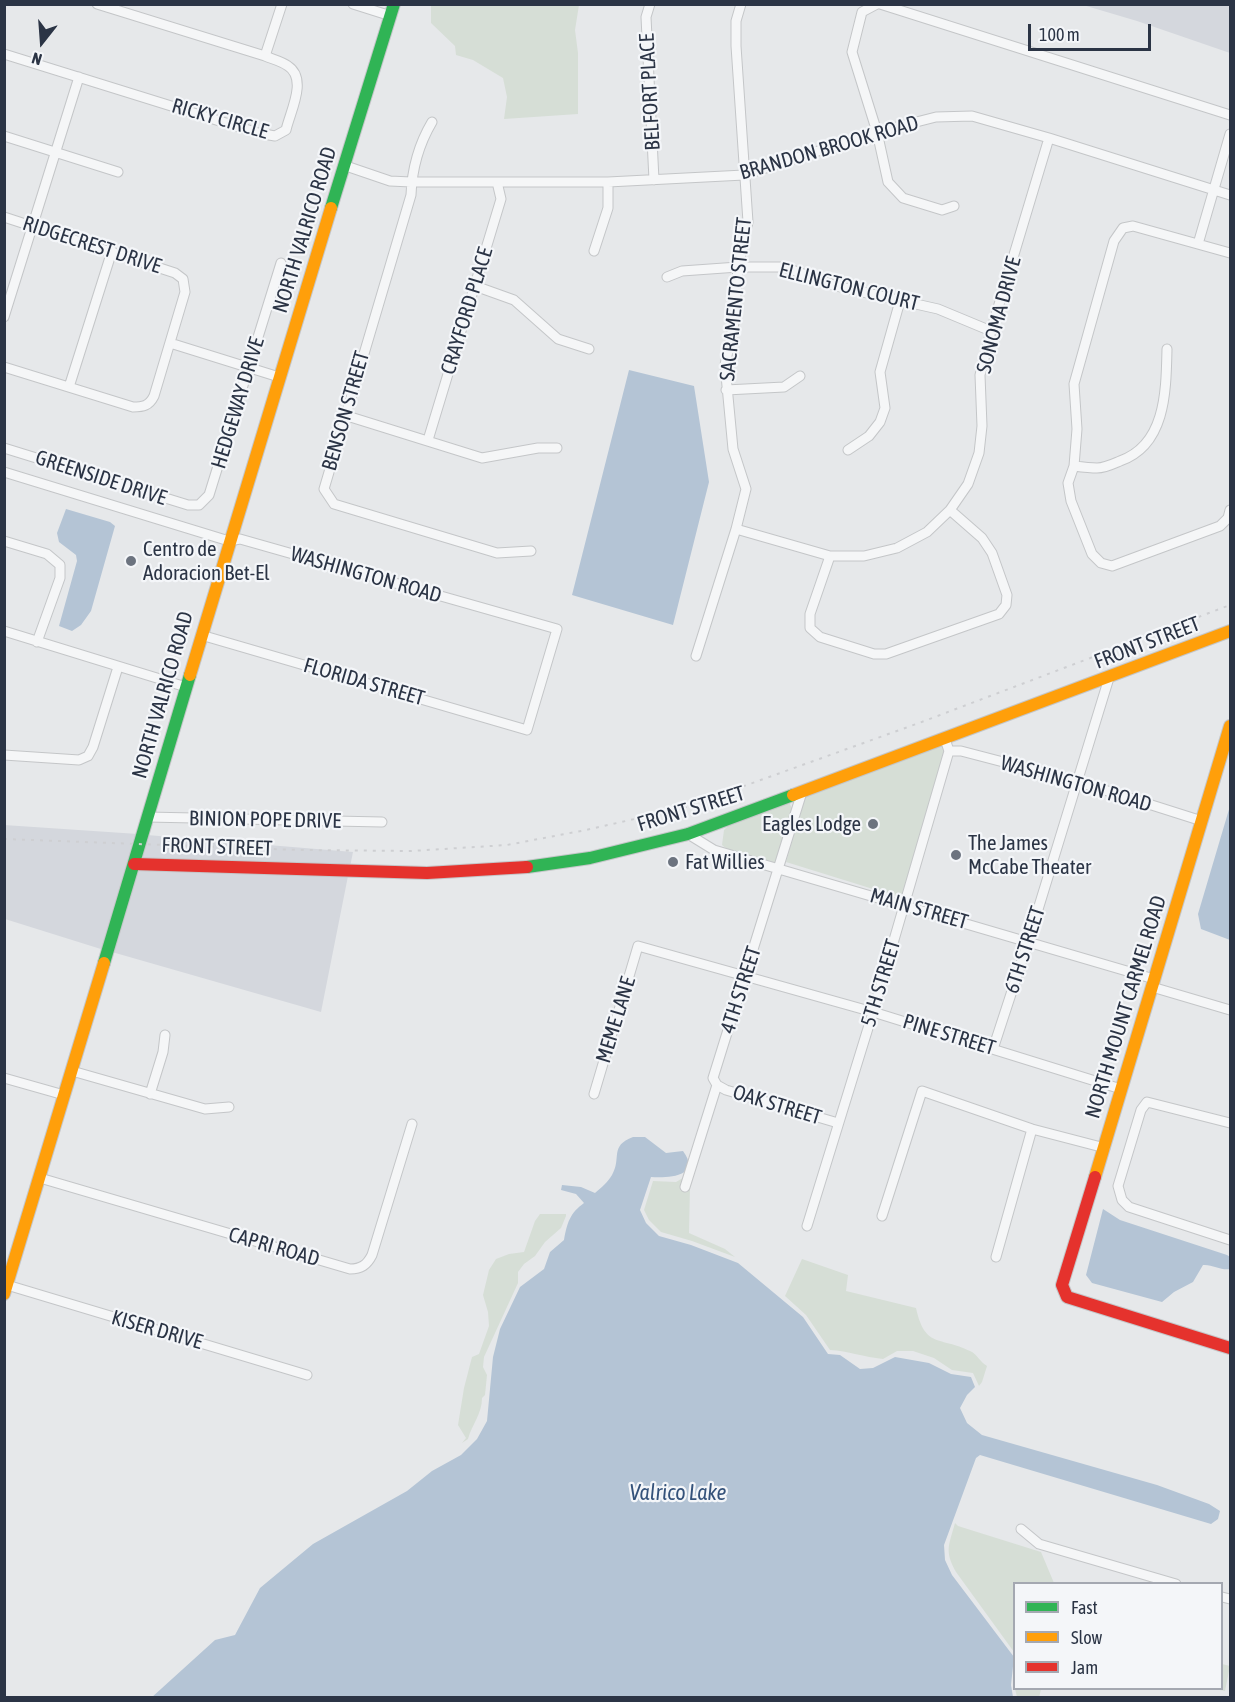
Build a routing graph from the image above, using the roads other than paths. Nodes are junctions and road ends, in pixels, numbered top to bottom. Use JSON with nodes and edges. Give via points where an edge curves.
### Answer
{"nodes":[{"id":1,"x":97,"y":4,"type":"edge"},
{"id":2,"x":282,"y":4,"type":"edge"},
{"id":3,"x":352,"y":4,"type":"edge"},
{"id":4,"x":650,"y":4,"type":"edge"},
{"id":5,"x":741,"y":4,"type":"edge"},
{"id":6,"x":878,"y":4,"type":"edge"},
{"id":7,"x":392,"y":10,"type":"edge"},
{"id":8,"x":4,"y":54,"type":"edge"},
{"id":9,"x":265,"y":56,"type":"junction"},
{"id":10,"x":80,"y":77,"type":"junction"},
{"id":11,"x":1230,"y":115,"type":"edge"},
{"id":12,"x":432,"y":122,"type":"dead end"},
{"id":13,"x":877,"y":132,"type":"junction"},
{"id":14,"x":1230,"y":134,"type":"edge"},
{"id":15,"x":4,"y":136,"type":"edge"},
{"id":16,"x":1049,"y":138,"type":"junction"},
{"id":17,"x":55,"y":152,"type":"junction"},
{"id":18,"x":346,"y":166,"type":"junction"},
{"id":19,"x":118,"y":172,"type":"dead end"},
{"id":20,"x":744,"y":175,"type":"junction"},
{"id":21,"x":654,"y":180,"type":"junction"},
{"id":22,"x":411,"y":182,"type":"junction"},
{"id":23,"x":497,"y":182,"type":"junction"},
{"id":24,"x":608,"y":182,"type":"junction"},
{"id":25,"x":1214,"y":190,"type":"junction"},
{"id":26,"x":1230,"y":195,"type":"edge"},
{"id":27,"x":954,"y":206,"type":"dead end"},
{"id":28,"x":4,"y":217,"type":"edge"},
{"id":29,"x":33,"y":226,"type":"junction"},
{"id":30,"x":1198,"y":244,"type":"junction"},
{"id":31,"x":112,"y":251,"type":"junction"},
{"id":32,"x":594,"y":251,"type":"dead end"},
{"id":33,"x":1230,"y":253,"type":"edge"},
{"id":34,"x":281,"y":263,"type":"dead end"},
{"id":35,"x":738,"y":267,"type":"junction"},
{"id":36,"x":667,"y":277,"type":"dead end"},
{"id":37,"x":475,"y":286,"type":"junction"},
{"id":38,"x":900,"y":301,"type":"junction"},
{"id":39,"x":4,"y":317,"type":"edge"},
{"id":40,"x":991,"y":332,"type":"junction"},
{"id":41,"x":170,"y":344,"type":"junction"},
{"id":42,"x":589,"y":349,"type":"dead end"},
{"id":43,"x":1167,"y":349,"type":"dead end"},
{"id":44,"x":4,"y":367,"type":"edge"},
{"id":45,"x":249,"y":369,"type":"junction"},
{"id":46,"x":800,"y":376,"type":"dead end"},
{"id":47,"x":279,"y":377,"type":"junction"},
{"id":48,"x":69,"y":387,"type":"junction"},
{"id":49,"x":726,"y":390,"type":"junction"},
{"id":50,"x":344,"y":415,"type":"junction"},
{"id":51,"x":428,"y":440,"type":"junction"},
{"id":52,"x":4,"y":448,"type":"edge"},
{"id":53,"x":557,"y":448,"type":"dead end"},
{"id":54,"x":849,"y":450,"type":"dead end"},
{"id":55,"x":1074,"y":466,"type":"junction"},
{"id":56,"x":4,"y":472,"type":"edge"},
{"id":57,"x":199,"y":505,"type":"joint"},
{"id":58,"x":950,"y":510,"type":"junction"},
{"id":59,"x":1230,"y":510,"type":"edge"},
{"id":60,"x":736,"y":530,"type":"junction"},
{"id":61,"x":4,"y":541,"type":"edge"},
{"id":62,"x":229,"y":541,"type":"junction"},
{"id":63,"x":531,"y":551,"type":"dead end"},
{"id":64,"x":830,"y":556,"type":"junction"},
{"id":65,"x":1230,"y":631,"type":"edge"},
{"id":66,"x":4,"y":632,"type":"edge"},
{"id":67,"x":201,"y":635,"type":"junction"},
{"id":68,"x":37,"y":642,"type":"junction"},
{"id":69,"x":696,"y":656,"type":"dead end"},
{"id":70,"x":118,"y":667,"type":"junction"},
{"id":71,"x":1109,"y":678,"type":"junction"},
{"id":72,"x":186,"y":687,"type":"junction"},
{"id":73,"x":1230,"y":726,"type":"edge"},
{"id":74,"x":527,"y":730,"type":"joint"},
{"id":75,"x":945,"y":739,"type":"junction"},
{"id":76,"x":949,"y":751,"type":"junction"},
{"id":77,"x":4,"y":755,"type":"edge"},
{"id":78,"x":1076,"y":781,"type":"junction"},
{"id":79,"x":802,"y":792,"type":"junction"},
{"id":80,"x":147,"y":818,"type":"junction"},
{"id":81,"x":1202,"y":821,"type":"junction"},
{"id":82,"x":382,"y":822,"type":"dead end"},
{"id":83,"x":688,"y":834,"type":"junction"},
{"id":84,"x":134,"y":864,"type":"junction"},
{"id":85,"x":780,"y":869,"type":"junction"},
{"id":86,"x":904,"y":905,"type":"junction"},
{"id":87,"x":1029,"y":942,"type":"junction"},
{"id":88,"x":638,"y":946,"type":"joint"},
{"id":89,"x":746,"y":977,"type":"junction"},
{"id":90,"x":1153,"y":983,"type":"junction"},
{"id":91,"x":1230,"y":1010,"type":"edge"},
{"id":92,"x":873,"y":1012,"type":"junction"},
{"id":93,"x":165,"y":1035,"type":"dead end"},
{"id":94,"x":993,"y":1048,"type":"junction"},
{"id":95,"x":72,"y":1071,"type":"junction"},
{"id":96,"x":4,"y":1078,"type":"edge"},
{"id":97,"x":717,"y":1085,"type":"junction"},
{"id":98,"x":1121,"y":1089,"type":"junction"},
{"id":99,"x":150,"y":1094,"type":"junction"},
{"id":100,"x":594,"y":1094,"type":"dead end"},
{"id":101,"x":64,"y":1095,"type":"junction"},
{"id":102,"x":229,"y":1107,"type":"dead end"},
{"id":103,"x":838,"y":1123,"type":"junction"},
{"id":104,"x":1230,"y":1123,"type":"edge"},
{"id":105,"x":412,"y":1124,"type":"dead end"},
{"id":106,"x":1032,"y":1129,"type":"junction"},
{"id":107,"x":1105,"y":1148,"type":"junction"},
{"id":108,"x":40,"y":1178,"type":"junction"},
{"id":109,"x":685,"y":1187,"type":"dead end"},
{"id":110,"x":882,"y":1216,"type":"dead end"},
{"id":111,"x":807,"y":1226,"type":"dead end"},
{"id":112,"x":1230,"y":1240,"type":"edge"},
{"id":113,"x":996,"y":1257,"type":"dead end"},
{"id":114,"x":6,"y":1290,"type":"edge"},
{"id":115,"x":1230,"y":1348,"type":"edge"},
{"id":116,"x":307,"y":1375,"type":"dead end"},
{"id":117,"x":1021,"y":1530,"type":"dead end"},
{"id":118,"x":1169,"y":1582,"type":"edge"}],
"edges":[{"from":1,"to":9,"type":"street","name":"RICKY CIRCLE"},
{"from":2,"to":9,"type":"street"},
{"from":3,"to":7,"type":"street"},
{"from":4,"to":21,"type":"street","name":"BELFORT PLACE","via":[[646,17]]},
{"from":5,"to":20,"type":"street","name":"SACRAMENTO STREET","via":[[735,46]]},
{"from":6,"to":11,"type":"street"},
{"from":6,"to":13,"type":"street","via":[[862,12],[852,52]]},
{"from":7,"to":18,"type":"street","name":"NORTH VALRICO ROAD"},
{"from":8,"to":10,"type":"street","name":"RICKY CIRCLE"},
{"from":9,"to":10,"type":"street","name":"RICKY CIRCLE","via":[[289,66],[298,85],[286,130],[275,136]]},
{"from":10,"to":17,"type":"street"},
{"from":12,"to":22,"type":"street","name":"BENSON STREET","via":[[422,140]]},
{"from":13,"to":16,"type":"street","name":"BRANDON BROOK ROAD","via":[[936,117],[972,116]]},
{"from":13,"to":20,"type":"street","name":"BRANDON BROOK ROAD"},
{"from":13,"to":27,"type":"street","via":[[888,182],[903,198],[942,210]]},
{"from":14,"to":25,"type":"street"},
{"from":15,"to":17,"type":"street"},
{"from":16,"to":25,"type":"street","name":"BRANDON BROOK ROAD"},
{"from":16,"to":40,"type":"street","name":"SONOMA DRIVE"},
{"from":17,"to":19,"type":"street"},
{"from":17,"to":29,"type":"street"},
{"from":18,"to":22,"type":"street","name":"BRANDON BROOK ROAD","via":[[390,181]]},
{"from":18,"to":47,"type":"street","name":"NORTH VALRICO ROAD"},
{"from":20,"to":21,"type":"street","name":"BRANDON BROOK ROAD"},
{"from":20,"to":35,"type":"street","name":"SACRAMENTO STREET","via":[[748,222]]},
{"from":21,"to":24,"type":"street","name":"BRANDON BROOK ROAD"},
{"from":22,"to":23,"type":"street","name":"BRANDON BROOK ROAD"},
{"from":22,"to":50,"type":"street","name":"BENSON STREET","via":[[411,195]]},
{"from":23,"to":24,"type":"street","name":"BRANDON BROOK ROAD"},
{"from":23,"to":37,"type":"street","name":"CRAYFORD PLACE","via":[[501,199]]},
{"from":24,"to":32,"type":"street","via":[[608,208]]},
{"from":25,"to":26,"type":"street","name":"BRANDON BROOK ROAD"},
{"from":25,"to":30,"type":"street"},
{"from":28,"to":29,"type":"street","name":"RIDGECREST DRIVE"},
{"from":29,"to":31,"type":"street","name":"RIDGECREST DRIVE"},
{"from":29,"to":39,"type":"street"},
{"from":30,"to":33,"type":"street"},
{"from":30,"to":55,"type":"street","via":[[1133,226],[1123,228],[1114,241],[1074,384]]},
{"from":31,"to":41,"type":"street","name":"RIDGECREST DRIVE","via":[[183,279],[185,292]]},
{"from":31,"to":48,"type":"street"},
{"from":34,"to":45,"type":"street","name":"HEDGEWAY DRIVE"},
{"from":35,"to":36,"type":"street","name":"ELLINGTON COURT","via":[[682,271]]},
{"from":35,"to":38,"type":"street","name":"ELLINGTON COURT","via":[[784,267],[836,286]]},
{"from":35,"to":49,"type":"street","name":"SACRAMENTO STREET","via":[[734,323],[725,365]]},
{"from":37,"to":42,"type":"street","via":[[514,300],[558,339]]},
{"from":37,"to":51,"type":"street","name":"CRAYFORD PLACE"},
{"from":38,"to":40,"type":"street","name":"ELLINGTON COURT","via":[[938,309]]},
{"from":38,"to":54,"type":"street","via":[[880,372],[885,408],[880,422]]},
{"from":40,"to":58,"type":"street","name":"SONOMA DRIVE","via":[[980,375],[979,453],[968,483]]},
{"from":41,"to":45,"type":"street"},
{"from":41,"to":48,"type":"street","via":[[154,396],[143,407]]},
{"from":43,"to":55,"type":"street","via":[[1159,420],[1148,444],[1134,456],[1099,468]]},
{"from":44,"to":48,"type":"street"},
{"from":45,"to":47,"type":"street"},
{"from":45,"to":57,"type":"street","name":"HEDGEWAY DRIVE","via":[[209,495]]},
{"from":46,"to":49,"type":"street","via":[[784,387]]},
{"from":47,"to":62,"type":"street","name":"NORTH VALRICO ROAD"},
{"from":49,"to":60,"type":"street","name":"SACRAMENTO STREET","via":[[733,449],[746,489]]},
{"from":50,"to":51,"type":"street"},
{"from":50,"to":63,"type":"street","name":"BENSON STREET","via":[[324,489],[334,504],[497,553]]},
{"from":51,"to":53,"type":"street","via":[[482,458]]},
{"from":52,"to":57,"type":"street","name":"GREENSIDE DRIVE","via":[[188,506]]},
{"from":55,"to":59,"type":"street","via":[[1068,483],[1071,501],[1092,554],[1101,563],[1112,566],[1220,526]]},
{"from":56,"to":62,"type":"street","name":"WASHINGTON ROAD"},
{"from":58,"to":64,"type":"street","name":"SONOMA DRIVE","via":[[927,532],[897,548],[864,556]]},
{"from":58,"to":64,"type":"street","via":[[982,538],[992,553],[1007,595],[999,614],[886,654],[820,637],[810,628],[810,614]]},
{"from":60,"to":64,"type":"street","name":"SONOMA DRIVE"},
{"from":60,"to":69,"type":"street","name":"SACRAMENTO STREET"},
{"from":61,"to":68,"type":"street","via":[[46,555],[60,565],[60,578]]},
{"from":62,"to":67,"type":"street","name":"NORTH VALRICO ROAD"},
{"from":62,"to":74,"type":"street","name":"WASHINGTON ROAD","via":[[240,539],[557,629]]},
{"from":65,"to":71,"type":"street","name":"FRONT STREET"},
{"from":66,"to":68,"type":"street"},
{"from":67,"to":72,"type":"street","name":"NORTH VALRICO ROAD"},
{"from":67,"to":74,"type":"street","name":"FLORIDA STREET"},
{"from":68,"to":70,"type":"street"},
{"from":70,"to":72,"type":"street"},
{"from":70,"to":77,"type":"street","via":[[88,756],[79,760]]},
{"from":71,"to":75,"type":"street","name":"FRONT STREET"},
{"from":71,"to":78,"type":"street","name":"6TH STREET"},
{"from":72,"to":80,"type":"street","name":"NORTH VALRICO ROAD"},
{"from":73,"to":81,"type":"street","name":"NORTH MOUNT CARMEL ROAD"},
{"from":75,"to":76,"type":"street"},
{"from":75,"to":79,"type":"street","name":"FRONT STREET"},
{"from":76,"to":78,"type":"street","name":"WASHINGTON ROAD"},
{"from":76,"to":86,"type":"street","name":"5TH STREET"},
{"from":78,"to":81,"type":"street","name":"WASHINGTON ROAD"},
{"from":78,"to":87,"type":"street","name":"6TH STREET"},
{"from":79,"to":83,"type":"street","name":"FRONT STREET"},
{"from":79,"to":85,"type":"street","name":"4TH STREET"},
{"from":80,"to":82,"type":"street","name":"BINION POPE DRIVE"},
{"from":80,"to":84,"type":"street","name":"NORTH VALRICO ROAD"},
{"from":81,"to":90,"type":"street","name":"NORTH MOUNT CARMEL ROAD"},
{"from":83,"to":84,"type":"street","name":"FRONT STREET","via":[[590,858],[499,870],[370,873]]},
{"from":83,"to":85,"type":"street","name":"MAIN STREET","via":[[714,850]]},
{"from":84,"to":95,"type":"street","name":"NORTH VALRICO ROAD"},
{"from":85,"to":86,"type":"street","name":"MAIN STREET"},
{"from":85,"to":89,"type":"street","name":"4TH STREET"},
{"from":86,"to":87,"type":"street","name":"MAIN STREET"},
{"from":86,"to":92,"type":"street","name":"5TH STREET"},
{"from":87,"to":90,"type":"street","name":"MAIN STREET"},
{"from":87,"to":94,"type":"street","name":"6TH STREET"},
{"from":88,"to":89,"type":"street","name":"PINE STREET"},
{"from":88,"to":100,"type":"street","name":"MEME LANE"},
{"from":89,"to":92,"type":"street","name":"PINE STREET"},
{"from":89,"to":97,"type":"street","name":"4TH STREET","via":[[713,1078]]},
{"from":90,"to":91,"type":"street","name":"MAIN STREET"},
{"from":90,"to":98,"type":"street","name":"NORTH MOUNT CARMEL ROAD"},
{"from":92,"to":94,"type":"street","name":"PINE STREET"},
{"from":92,"to":103,"type":"street","name":"5TH STREET"},
{"from":93,"to":99,"type":"street"},
{"from":94,"to":98,"type":"street","name":"PINE STREET"},
{"from":95,"to":99,"type":"street"},
{"from":95,"to":101,"type":"street","name":"NORTH VALRICO ROAD"},
{"from":96,"to":101,"type":"street"},
{"from":97,"to":103,"type":"street","name":"OAK STREET"},
{"from":97,"to":109,"type":"street","name":"4TH STREET"},
{"from":98,"to":107,"type":"street","name":"NORTH MOUNT CARMEL ROAD"},
{"from":99,"to":102,"type":"street","via":[[205,1109]]},
{"from":101,"to":108,"type":"street","name":"NORTH VALRICO ROAD"},
{"from":103,"to":111,"type":"street","name":"5TH STREET"},
{"from":104,"to":112,"type":"street","via":[[1147,1102],[1118,1186],[1129,1207]]},
{"from":105,"to":108,"type":"street","name":"CAPRI ROAD","via":[[372,1255],[358,1269]]},
{"from":106,"to":107,"type":"street"},
{"from":106,"to":110,"type":"street","via":[[922,1091]]},
{"from":106,"to":113,"type":"street"},
{"from":107,"to":115,"type":"street","name":"NORTH MOUNT CARMEL ROAD","via":[[1062,1285],[1067,1297]]},
{"from":108,"to":114,"type":"street","name":"NORTH VALRICO ROAD"},
{"from":114,"to":116,"type":"street","name":"KISER DRIVE"},
{"from":117,"to":118,"type":"street","via":[[1040,1544]]}]}
